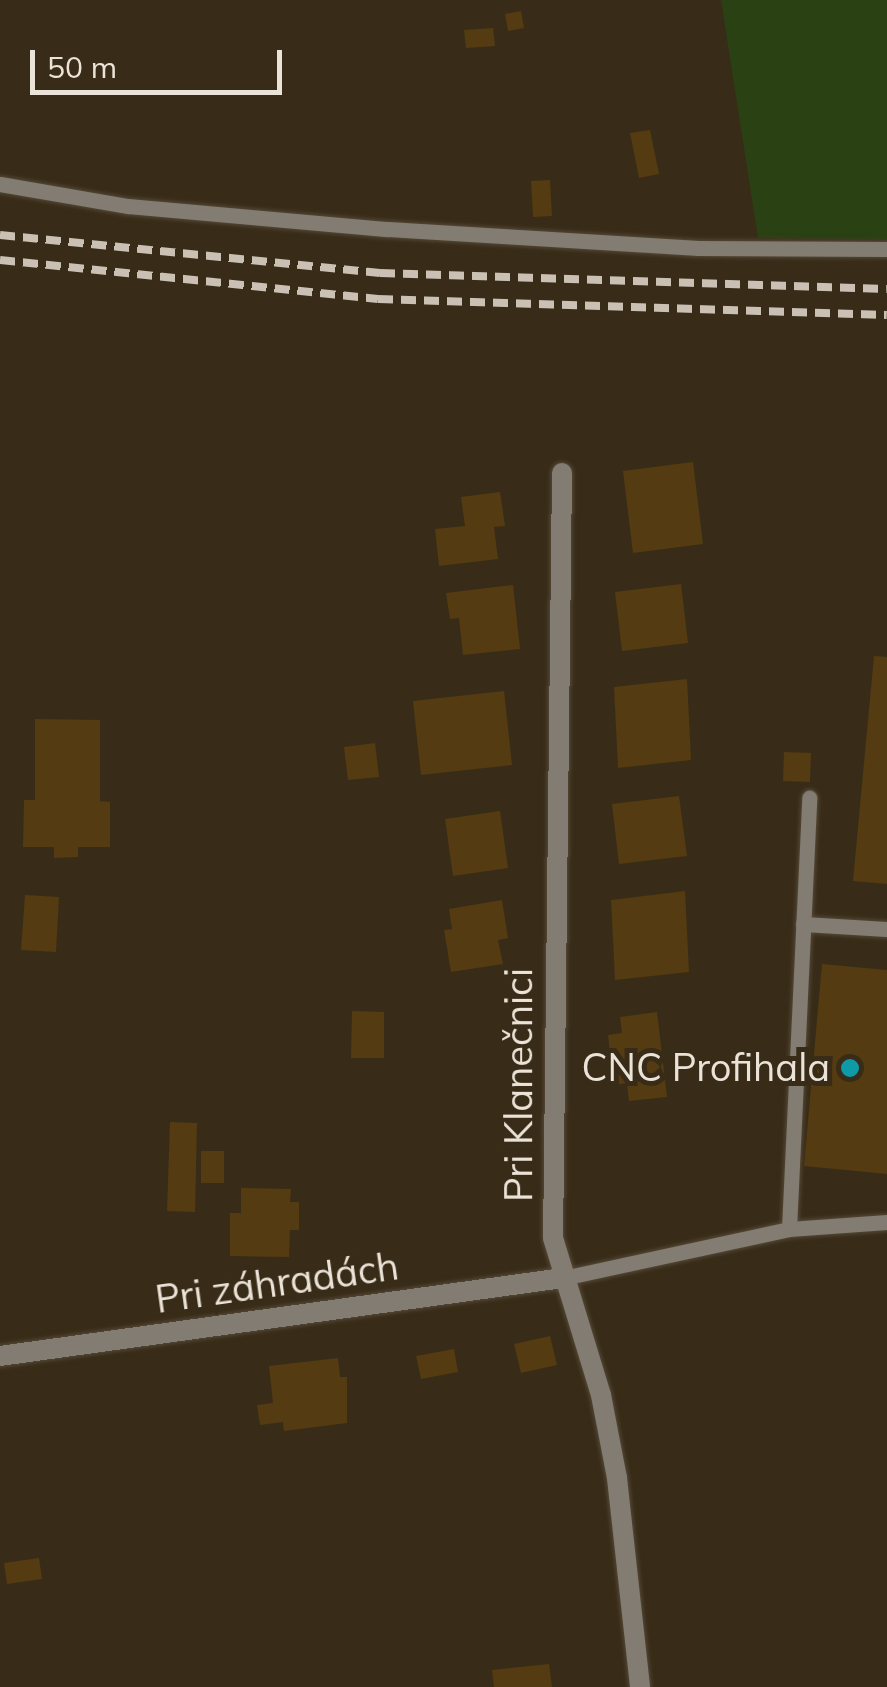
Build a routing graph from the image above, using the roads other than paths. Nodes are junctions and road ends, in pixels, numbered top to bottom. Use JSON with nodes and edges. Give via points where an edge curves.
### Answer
{"nodes":[{"id":1,"x":0,"y":184,"type":"edge"},
{"id":2,"x":887,"y":249,"type":"edge"},
{"id":3,"x":562,"y":473,"type":"dead end"},
{"id":4,"x":809,"y":797,"type":"dead end"},
{"id":5,"x":803,"y":924,"type":"junction"},
{"id":6,"x":887,"y":929,"type":"edge"},
{"id":7,"x":887,"y":1222,"type":"edge"},
{"id":8,"x":789,"y":1229,"type":"junction"},
{"id":9,"x":563,"y":1278,"type":"junction"},
{"id":10,"x":0,"y":1356,"type":"edge"},
{"id":11,"x":640,"y":1687,"type":"edge"}],
"edges":[{"from":1,"to":2,"type":"lane","via":[[128,206],[388,230],[698,248]]},
{"from":3,"to":9,"type":"street","name":"Pri Klanečnici","via":[[554,1238]]},
{"from":4,"to":5,"type":"lane"},
{"from":5,"to":6,"type":"lane"},
{"from":5,"to":8,"type":"lane"},
{"from":7,"to":8,"type":"lane"},
{"from":8,"to":9,"type":"lane"},
{"from":9,"to":10,"type":"street","name":"Pri záhradách"},
{"from":9,"to":11,"type":"street","name":"Pri Klanečnici","via":[[601,1396],[617,1478]]}]}
